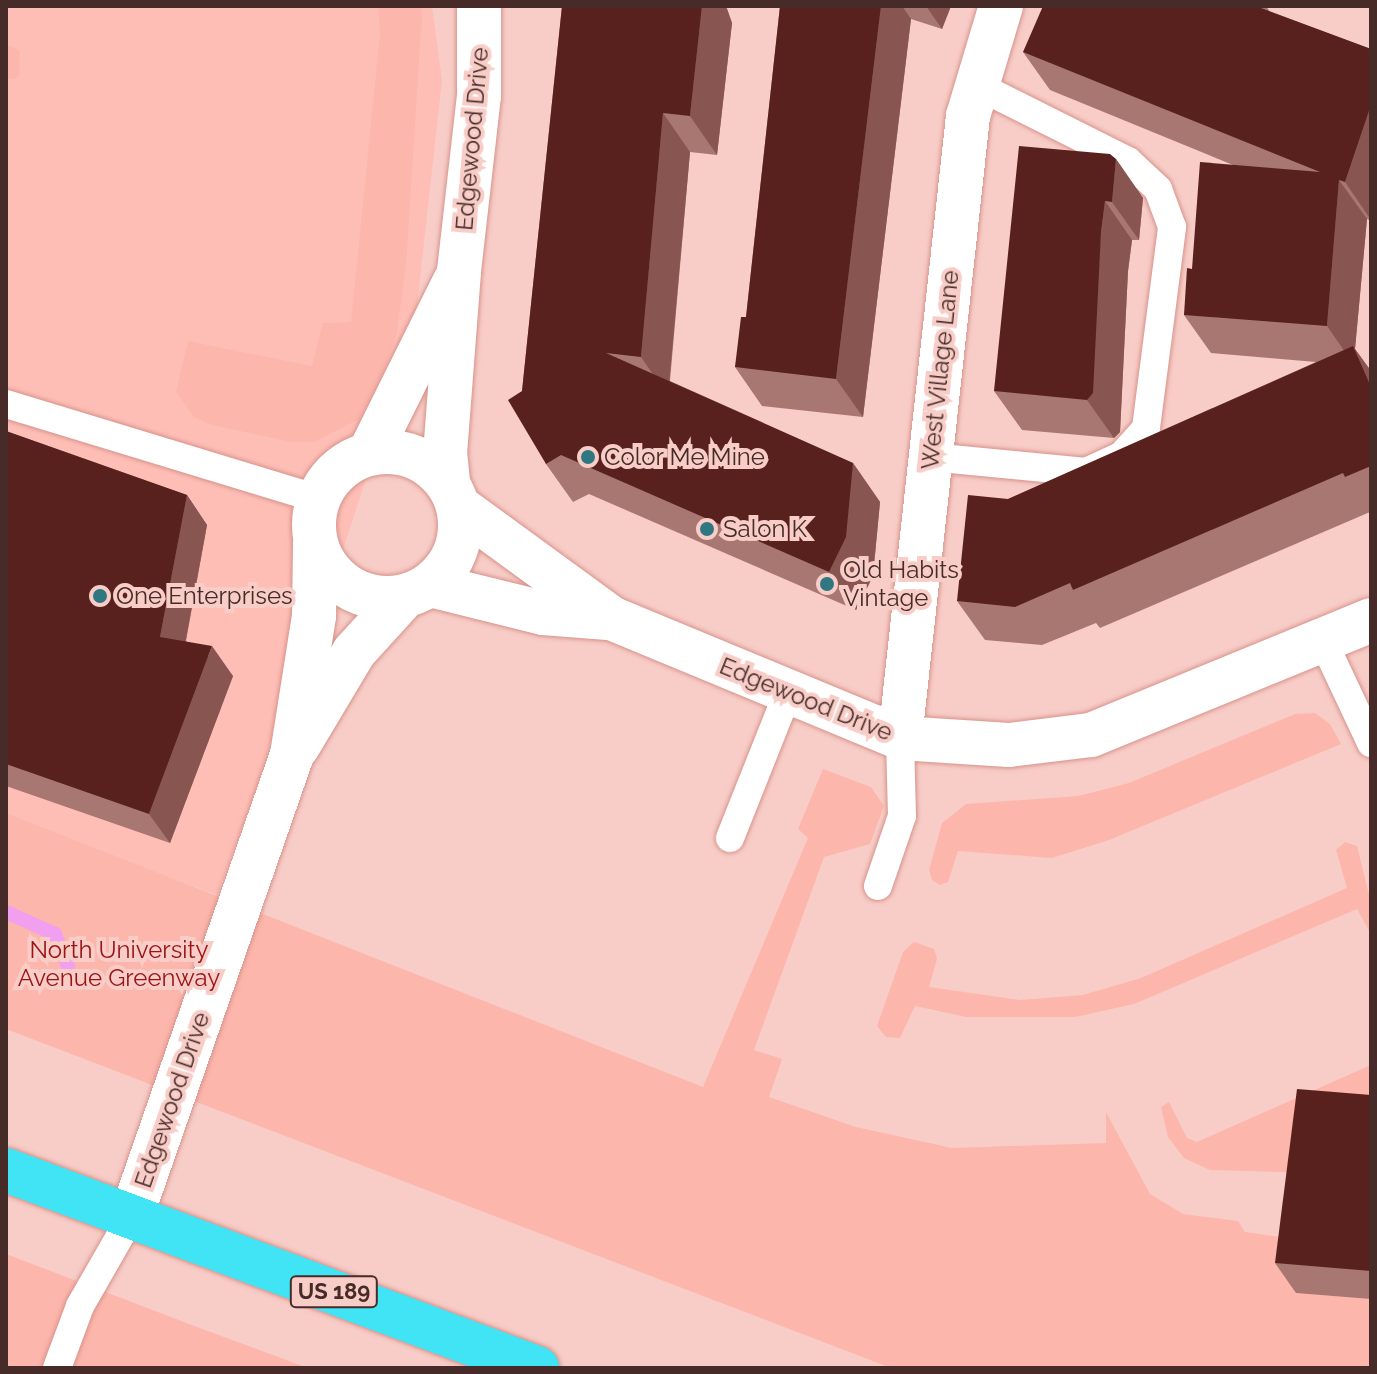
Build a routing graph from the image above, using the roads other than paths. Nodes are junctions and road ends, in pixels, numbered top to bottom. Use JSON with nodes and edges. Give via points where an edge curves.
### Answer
{"nodes":[{"id":1,"x":479,"y":6,"type":"edge"},
{"id":2,"x":1001,"y":6,"type":"edge"},
{"id":3,"x":976,"y":85,"type":"junction"},
{"id":4,"x":459,"y":271,"type":"junction"},
{"id":5,"x":6,"y":404,"type":"edge"},
{"id":6,"x":370,"y":452,"type":"junction"},
{"id":7,"x":930,"y":457,"type":"junction"},
{"id":8,"x":454,"y":494,"type":"junction"},
{"id":9,"x":318,"y":499,"type":"junction"},
{"id":10,"x":315,"y":542,"type":"junction"},
{"id":11,"x":417,"y":591,"type":"junction"},
{"id":12,"x":611,"y":618,"type":"junction"},
{"id":13,"x":1371,"y":620,"type":"edge"},
{"id":14,"x":1323,"y":641,"type":"junction"},
{"id":15,"x":787,"y":695,"type":"junction"},
{"id":16,"x":900,"y":738,"type":"junction"},
{"id":17,"x":1371,"y":743,"type":"edge"},
{"id":18,"x":292,"y":755,"type":"junction"},
{"id":19,"x":730,"y":838,"type":"dead end"},
{"id":20,"x":878,"y":886,"type":"dead end"},
{"id":21,"x":6,"y":1170,"type":"edge"},
{"id":22,"x":131,"y":1217,"type":"junction"},
{"id":23,"x":57,"y":1368,"type":"edge"},
{"id":24,"x":537,"y":1368,"type":"edge"}],
"edges":[{"from":1,"to":4,"type":"street","name":"Edgewood Drive","via":[[476,141]]},
{"from":2,"to":3,"type":"street","name":"West Village Lane"},
{"from":3,"to":7,"type":"street","name":"West Village Lane","via":[[968,116]]},
{"from":3,"to":7,"type":"lane","via":[[1128,161],[1158,189],[1172,227],[1146,428],[1122,455],[1086,472]]},
{"from":4,"to":6,"type":"street","name":"Edgewood Drive"},
{"from":4,"to":8,"type":"street","name":"Edgewood Drive","via":[[445,454]]},
{"from":5,"to":9,"type":"lane"},
{"from":6,"to":8,"type":"street","via":[[399,451],[426,461]]},
{"from":6,"to":9,"type":"street","via":[[343,464]]},
{"from":7,"to":16,"type":"street","name":"West Village Lane"},
{"from":8,"to":11,"type":"street","via":[[460,537],[450,564]]},
{"from":8,"to":12,"type":"street","name":"Edgewood Drive"},
{"from":9,"to":10,"type":"street"},
{"from":10,"to":11,"type":"street","via":[[327,568],[348,588],[375,599]]},
{"from":10,"to":18,"type":"street","via":[[314,616]]},
{"from":11,"to":12,"type":"street","name":"Edgewood Drive","via":[[543,613]]},
{"from":11,"to":18,"type":"street","via":[[354,652]]},
{"from":12,"to":15,"type":"street","name":"Edgewood Drive"},
{"from":13,"to":14,"type":"street","name":"Edgewood Drive"},
{"from":14,"to":16,"type":"street","name":"Edgewood Drive","via":[[1091,735],[1009,745]]},
{"from":14,"to":17,"type":"lane"},
{"from":15,"to":16,"type":"street","name":"Edgewood Drive"},
{"from":15,"to":19,"type":"lane"},
{"from":16,"to":20,"type":"lane","via":[[902,816]]},
{"from":18,"to":22,"type":"street","name":"Edgewood Drive"},
{"from":21,"to":22,"type":"highway","number":"US 189"},
{"from":22,"to":23,"type":"lane","via":[[80,1306]]},
{"from":22,"to":24,"type":"highway","number":"US 189"}]}
